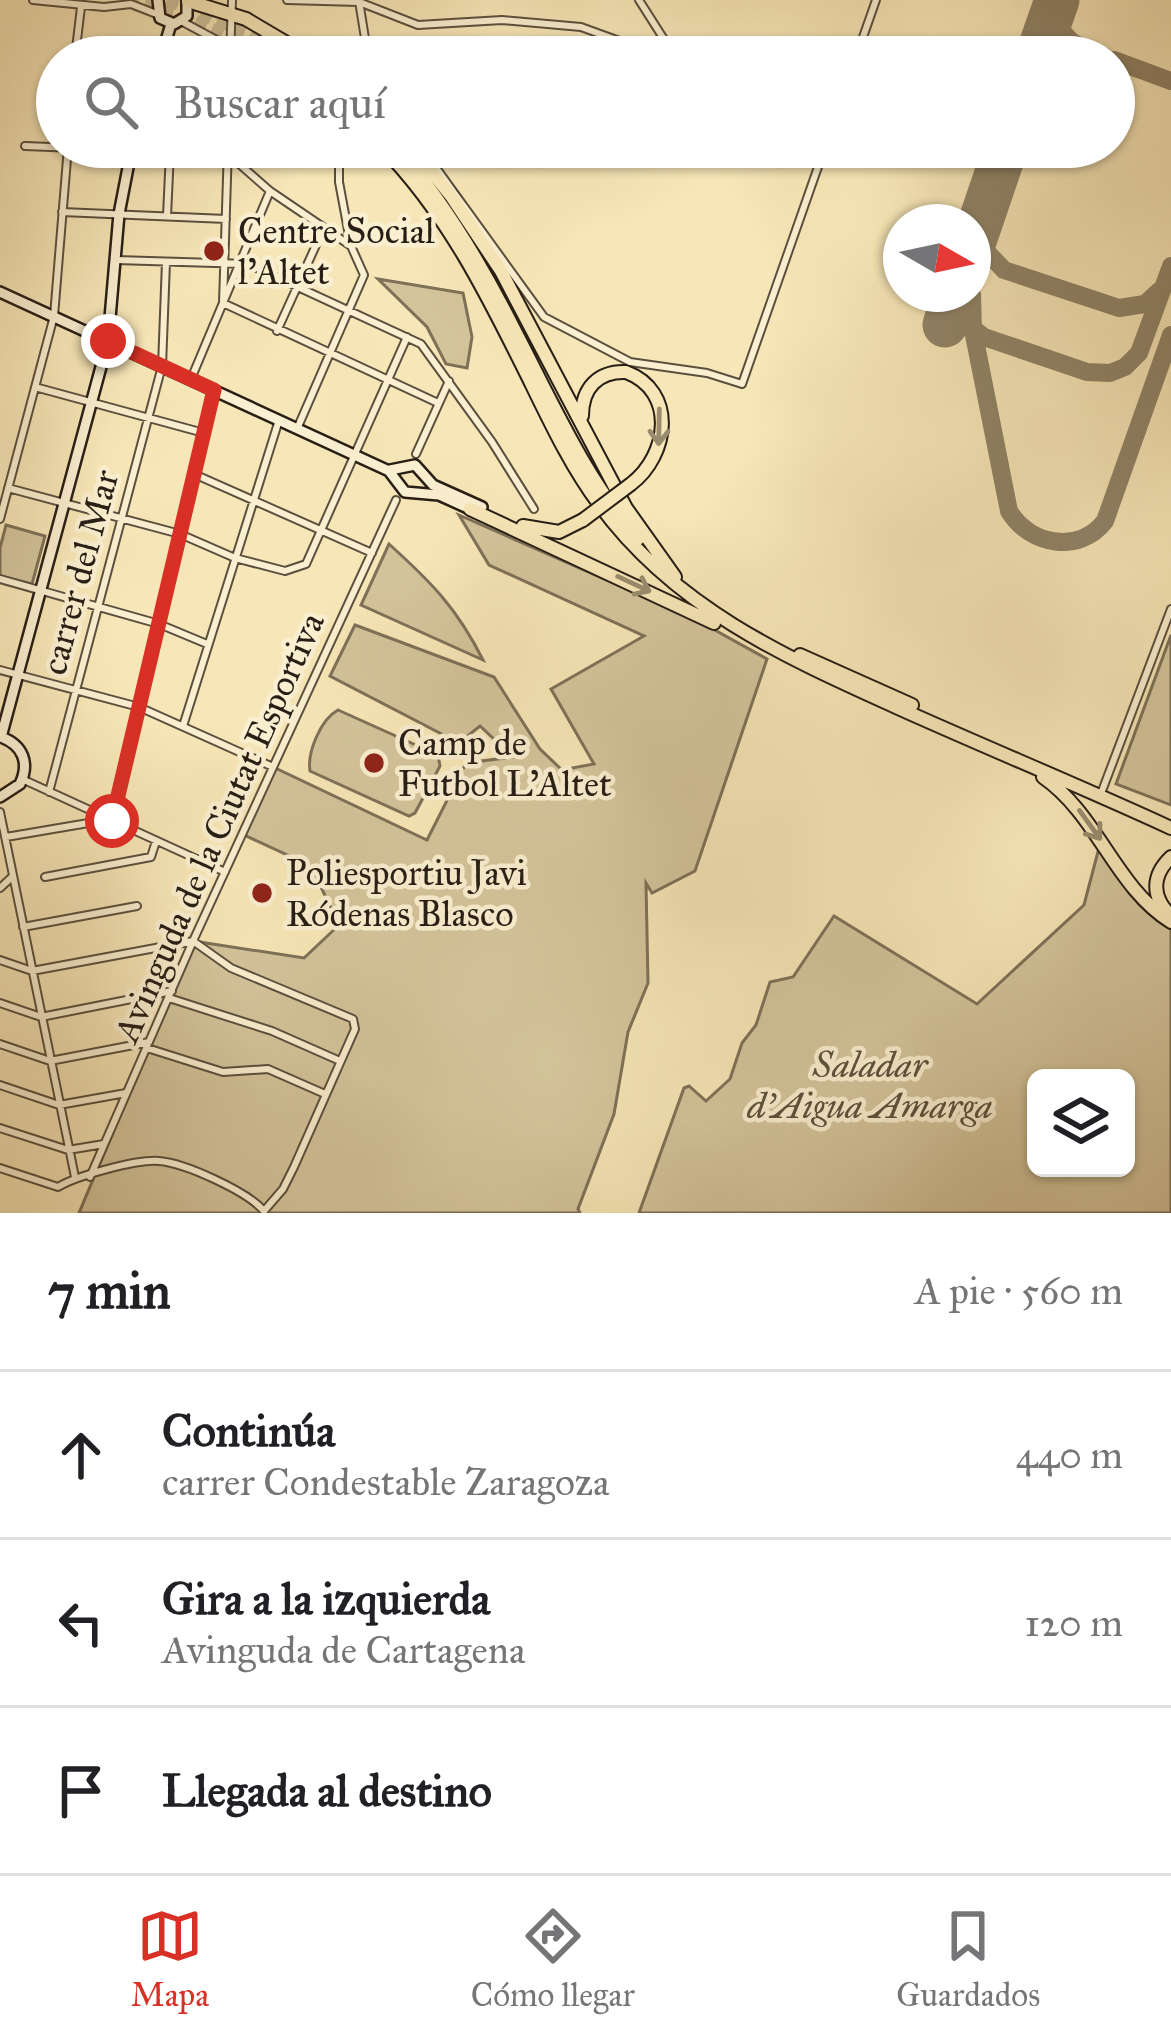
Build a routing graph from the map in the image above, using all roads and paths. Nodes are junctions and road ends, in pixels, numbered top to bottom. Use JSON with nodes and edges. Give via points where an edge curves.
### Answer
{"nodes":[{"id":1,"x":33,"y":0,"type":"edge"},
{"id":2,"x":158,"y":0,"type":"edge"},
{"id":3,"x":187,"y":0,"type":"edge"},
{"id":4,"x":286,"y":0,"type":"edge"},
{"id":5,"x":638,"y":0,"type":"edge"},
{"id":6,"x":876,"y":0,"type":"edge"},
{"id":7,"x":359,"y":1,"type":"edge"},
{"id":8,"x":82,"y":6,"type":"junction"},
{"id":9,"x":232,"y":6,"type":"edge"},
{"id":10,"x":159,"y":15,"type":"junction"},
{"id":11,"x":177,"y":23,"type":"junction"},
{"id":12,"x":78,"y":36,"type":"edge"},
{"id":13,"x":171,"y":36,"type":"edge"},
{"id":14,"x":213,"y":36,"type":"edge"},
{"id":15,"x":231,"y":36,"type":"edge"},
{"id":16,"x":278,"y":36,"type":"edge"},
{"id":17,"x":365,"y":36,"type":"edge"},
{"id":18,"x":605,"y":36,"type":"edge"},
{"id":19,"x":664,"y":36,"type":"edge"},
{"id":20,"x":863,"y":36,"type":"edge"},
{"id":21,"x":25,"y":146,"type":"dead end"},
{"id":22,"x":36,"y":147,"type":"edge"},
{"id":23,"x":66,"y":168,"type":"edge"},
{"id":24,"x":127,"y":168,"type":"edge"},
{"id":25,"x":169,"y":168,"type":"edge"},
{"id":26,"x":227,"y":168,"type":"edge"},
{"id":27,"x":246,"y":168,"type":"edge"},
{"id":28,"x":339,"y":168,"type":"edge"},
{"id":29,"x":399,"y":168,"type":"edge"},
{"id":30,"x":413,"y":168,"type":"edge"},
{"id":31,"x":429,"y":168,"type":"edge"},
{"id":32,"x":437,"y":168,"type":"edge"},
{"id":33,"x":815,"y":168,"type":"edge"},
{"id":34,"x":270,"y":191,"type":"junction"},
{"id":35,"x":62,"y":212,"type":"junction"},
{"id":36,"x":118,"y":214,"type":"junction"},
{"id":37,"x":167,"y":216,"type":"junction"},
{"id":38,"x":226,"y":218,"type":"junction"},
{"id":39,"x":322,"y":232,"type":"dead end"},
{"id":40,"x":351,"y":246,"type":"junction"},
{"id":41,"x":114,"y":260,"type":"junction"},
{"id":42,"x":166,"y":262,"type":"junction"},
{"id":43,"x":225,"y":264,"type":"junction"},
{"id":44,"x":239,"y":264,"type":"junction"},
{"id":45,"x":297,"y":287,"type":"junction"},
{"id":46,"x":0,"y":292,"type":"edge"},
{"id":47,"x":223,"y":303,"type":"junction"},
{"id":48,"x":349,"y":310,"type":"junction"},
{"id":49,"x":54,"y":316,"type":"junction"},
{"id":50,"x":277,"y":331,"type":"junction"},
{"id":51,"x":407,"y":338,"type":"junction"},
{"id":52,"x":108,"y":341,"type":"junction"},
{"id":53,"x":329,"y":355,"type":"junction"},
{"id":54,"x":162,"y":366,"type":"junction"},
{"id":55,"x":190,"y":380,"type":"junction"},
{"id":56,"x":388,"y":381,"type":"junction"},
{"id":57,"x":449,"y":381,"type":"junction"},
{"id":58,"x":35,"y":387,"type":"junction"},
{"id":59,"x":214,"y":390,"type":"junction"},
{"id":60,"x":459,"y":395,"type":"junction"},
{"id":61,"x":440,"y":400,"type":"junction"},
{"id":62,"x":93,"y":403,"type":"junction"},
{"id":63,"x":148,"y":418,"type":"junction"},
{"id":64,"x":279,"y":421,"type":"junction"},
{"id":65,"x":583,"y":423,"type":"junction"},
{"id":66,"x":297,"y":429,"type":"junction"},
{"id":67,"x":204,"y":433,"type":"junction"},
{"id":68,"x":354,"y":455,"type":"junction"},
{"id":69,"x":405,"y":473,"type":"junction"},
{"id":70,"x":194,"y":474,"type":"junction"},
{"id":71,"x":8,"y":488,"type":"junction"},
{"id":72,"x":412,"y":492,"type":"junction"},
{"id":73,"x":253,"y":500,"type":"junction"},
{"id":74,"x":396,"y":500,"type":"junction"},
{"id":75,"x":65,"y":503,"type":"junction"},
{"id":76,"x":476,"y":508,"type":"junction"},
{"id":77,"x":534,"y":509,"type":"dead end"},
{"id":78,"x":0,"y":518,"type":"edge"},
{"id":79,"x":122,"y":518,"type":"junction"},
{"id":80,"x":320,"y":530,"type":"junction"},
{"id":81,"x":180,"y":534,"type":"junction"},
{"id":82,"x":372,"y":553,"type":"junction"},
{"id":83,"x":235,"y":558,"type":"junction"},
{"id":84,"x":675,"y":577,"type":"junction"},
{"id":85,"x":0,"y":579,"type":"edge"},
{"id":86,"x":41,"y":591,"type":"junction"},
{"id":87,"x":98,"y":607,"type":"junction"},
{"id":88,"x":1171,"y":609,"type":"edge"},
{"id":89,"x":159,"y":624,"type":"junction"},
{"id":90,"x":752,"y":639,"type":"junction"},
{"id":91,"x":207,"y":644,"type":"junction"},
{"id":92,"x":0,"y":670,"type":"edge"},
{"id":93,"x":18,"y":674,"type":"junction"},
{"id":94,"x":76,"y":690,"type":"junction"},
{"id":95,"x":139,"y":706,"type":"junction"},
{"id":96,"x":183,"y":726,"type":"junction"},
{"id":97,"x":961,"y":736,"type":"junction"},
{"id":98,"x":1,"y":737,"type":"edge"},
{"id":99,"x":987,"y":739,"type":"junction"},
{"id":100,"x":273,"y":767,"type":"junction"},
{"id":101,"x":22,"y":779,"type":"junction"},
{"id":102,"x":1067,"y":781,"type":"junction"},
{"id":103,"x":1096,"y":788,"type":"junction"},
{"id":104,"x":49,"y":792,"type":"junction"},
{"id":105,"x":0,"y":797,"type":"edge"},
{"id":106,"x":0,"y":812,"type":"edge"},
{"id":107,"x":111,"y":820,"type":"junction"},
{"id":108,"x":1171,"y":824,"type":"edge"},
{"id":109,"x":5,"y":837,"type":"junction"},
{"id":110,"x":156,"y":841,"type":"junction"},
{"id":111,"x":1171,"y":856,"type":"edge"},
{"id":112,"x":0,"y":872,"type":"edge"},
{"id":113,"x":225,"y":872,"type":"junction"},
{"id":114,"x":45,"y":877,"type":"dead end"},
{"id":115,"x":10,"y":878,"type":"junction"},
{"id":116,"x":0,"y":888,"type":"edge"},
{"id":117,"x":137,"y":906,"type":"dead end"},
{"id":118,"x":1168,"y":918,"type":"edge"},
{"id":119,"x":23,"y":927,"type":"junction"},
{"id":120,"x":194,"y":941,"type":"junction"},
{"id":121,"x":0,"y":960,"type":"edge"},
{"id":122,"x":32,"y":971,"type":"junction"},
{"id":123,"x":170,"y":995,"type":"junction"},
{"id":124,"x":0,"y":1003,"type":"edge"},
{"id":125,"x":41,"y":1017,"type":"junction"},
{"id":126,"x":0,"y":1044,"type":"edge"},
{"id":127,"x":148,"y":1045,"type":"junction"},
{"id":128,"x":50,"y":1061,"type":"junction"},
{"id":129,"x":340,"y":1061,"type":"junction"},
{"id":130,"x":0,"y":1085,"type":"edge"},
{"id":131,"x":126,"y":1093,"type":"junction"},
{"id":132,"x":325,"y":1094,"type":"junction"},
{"id":133,"x":59,"y":1105,"type":"junction"},
{"id":134,"x":0,"y":1128,"type":"edge"},
{"id":135,"x":104,"y":1144,"type":"junction"},
{"id":136,"x":68,"y":1150,"type":"junction"},
{"id":137,"x":0,"y":1168,"type":"edge"},
{"id":138,"x":94,"y":1176,"type":"junction"},
{"id":139,"x":75,"y":1177,"type":"junction"},
{"id":140,"x":264,"y":1212,"type":"edge"}],
"edges":[{"from":1,"to":8,"type":"street"},
{"from":2,"to":10,"type":"main road"},
{"from":3,"to":9,"type":"highway","via":[[203,9]]},
{"from":3,"to":11,"type":"main road"},
{"from":4,"to":7,"type":"street"},
{"from":5,"to":19,"type":"street"},
{"from":6,"to":20,"type":"street"},
{"from":7,"to":17,"type":"street"},
{"from":7,"to":18,"type":"street","via":[[418,25],[502,20]]},
{"from":8,"to":10,"type":"street","via":[[131,4]]},
{"from":8,"to":12,"type":"street"},
{"from":9,"to":15,"type":"street"},
{"from":9,"to":16,"type":"highway"},
{"from":10,"to":11,"type":"main road"},
{"from":11,"to":13,"type":"main road"},
{"from":11,"to":14,"type":"street"},
{"from":21,"to":22,"type":"street"},
{"from":23,"to":35,"type":"street"},
{"from":24,"to":36,"type":"main road"},
{"from":25,"to":37,"type":"street"},
{"from":26,"to":38,"type":"street"},
{"from":27,"to":34,"type":"street"},
{"from":28,"to":40,"type":"street"},
{"from":29,"to":90,"type":"highway","via":[[469,266],[600,506],[670,583]]},
{"from":30,"to":84,"type":"highway","via":[[475,257],[592,478]]},
{"from":31,"to":65,"type":"highway","via":[[501,271]]},
{"from":32,"to":33,"type":"street","via":[[544,317],[630,362],[742,384]]},
{"from":34,"to":40,"type":"street"},
{"from":34,"to":44,"type":"street"},
{"from":35,"to":36,"type":"street"},
{"from":35,"to":49,"type":"street"},
{"from":36,"to":37,"type":"street"},
{"from":36,"to":41,"type":"main road"},
{"from":37,"to":38,"type":"street"},
{"from":38,"to":43,"type":"street"},
{"from":39,"to":45,"type":"street"},
{"from":40,"to":48,"type":"street","via":[[364,275]]},
{"from":41,"to":42,"type":"street"},
{"from":41,"to":52,"type":"main road"},
{"from":42,"to":43,"type":"street"},
{"from":42,"to":54,"type":"street","name":"carrer del Mar"},
{"from":43,"to":44,"type":"street"},
{"from":43,"to":47,"type":"street"},
{"from":44,"to":45,"type":"street"},
{"from":44,"to":47,"type":"street"},
{"from":45,"to":48,"type":"street"},
{"from":45,"to":50,"type":"street"},
{"from":46,"to":49,"type":"main road"},
{"from":47,"to":50,"type":"street"},
{"from":47,"to":55,"type":"street"},
{"from":48,"to":51,"type":"street"},
{"from":48,"to":53,"type":"street"},
{"from":49,"to":52,"type":"main road"},
{"from":49,"to":58,"type":"street"},
{"from":50,"to":53,"type":"street"},
{"from":51,"to":56,"type":"street"},
{"from":51,"to":57,"type":"street","via":[[427,348]]},
{"from":52,"to":54,"type":"main road"},
{"from":52,"to":62,"type":"main road"},
{"from":53,"to":56,"type":"street"},
{"from":53,"to":66,"type":"street"},
{"from":54,"to":55,"type":"main road"},
{"from":54,"to":63,"type":"street","name":"carrer del Mar"},
{"from":55,"to":59,"type":"main road"},
{"from":56,"to":61,"type":"street"},
{"from":56,"to":68,"type":"street"},
{"from":57,"to":60,"type":"street"},
{"from":57,"to":61,"type":"street"},
{"from":58,"to":62,"type":"street"},
{"from":58,"to":71,"type":"street"},
{"from":59,"to":64,"type":"main road"},
{"from":59,"to":67,"type":"street"},
{"from":60,"to":61,"type":"street"},
{"from":60,"to":77,"type":"street"},
{"from":61,"to":69,"type":"street","name":"Avinguda de la Ciutat Esportiva"},
{"from":62,"to":63,"type":"street"},
{"from":62,"to":75,"type":"main road"},
{"from":63,"to":67,"type":"street"},
{"from":63,"to":79,"type":"street","name":"carrer del Mar"},
{"from":64,"to":66,"type":"main road"},
{"from":64,"to":73,"type":"street"},
{"from":65,"to":76,"type":"highway","one_way":true,"bridge":true,"via":[[584,398],[601,376],[626,372],[650,388],[662,438],[632,484],[567,530],[545,533]]},
{"from":65,"to":84,"type":"highway","via":[[626,508]]},
{"from":66,"to":68,"type":"main road"},
{"from":67,"to":70,"type":"street"},
{"from":68,"to":69,"type":"main road"},
{"from":68,"to":80,"type":"street"},
{"from":69,"to":72,"type":"main road"},
{"from":69,"to":72,"type":"main road","via":[[423,486]]},
{"from":69,"to":74,"type":"street","name":"Avinguda de la Ciutat Esportiva"},
{"from":69,"to":76,"type":"main road"},
{"from":70,"to":73,"type":"street"},
{"from":70,"to":81,"type":"street"},
{"from":71,"to":75,"type":"street"},
{"from":71,"to":78,"type":"street"},
{"from":72,"to":74,"type":"street"},
{"from":72,"to":76,"type":"main road"},
{"from":73,"to":80,"type":"street"},
{"from":73,"to":83,"type":"street"},
{"from":74,"to":82,"type":"street","name":"Avinguda de la Ciutat Esportiva"},
{"from":75,"to":79,"type":"street"},
{"from":75,"to":86,"type":"main road"},
{"from":76,"to":90,"type":"highway","one_way":true},
{"from":79,"to":81,"type":"street"},
{"from":79,"to":87,"type":"street","name":"carrer del Mar"},
{"from":80,"to":82,"type":"street"},
{"from":80,"to":83,"type":"street","via":[[300,568]]},
{"from":81,"to":83,"type":"street"},
{"from":81,"to":89,"type":"street"},
{"from":82,"to":100,"type":"street","name":"Avinguda de la Ciutat Esportiva"},
{"from":83,"to":91,"type":"street"},
{"from":84,"to":99,"type":"highway","via":[[778,644]]},
{"from":85,"to":86,"type":"street"},
{"from":86,"to":87,"type":"street"},
{"from":86,"to":93,"type":"main road"},
{"from":87,"to":89,"type":"street"},
{"from":87,"to":94,"type":"street","name":"carrer del Mar"},
{"from":88,"to":103,"type":"street"},
{"from":89,"to":91,"type":"street"},
{"from":89,"to":95,"type":"street"},
{"from":90,"to":97,"type":"highway"},
{"from":91,"to":96,"type":"street"},
{"from":92,"to":93,"type":"street"},
{"from":93,"to":94,"type":"street"},
{"from":93,"to":98,"type":"main road"},
{"from":94,"to":95,"type":"street"},
{"from":94,"to":104,"type":"street","name":"carrer del Mar"},
{"from":95,"to":96,"type":"street"},
{"from":95,"to":107,"type":"street"},
{"from":96,"to":100,"type":"street"},
{"from":97,"to":102,"type":"highway"},
{"from":97,"to":118,"type":"highway","one_way":true,"via":[[1058,788],[1140,897]]},
{"from":98,"to":101,"type":"main road","via":[[21,751]]},
{"from":99,"to":102,"type":"highway"},
{"from":99,"to":103,"type":"highway"},
{"from":100,"to":113,"type":"street","name":"Avinguda de la Ciutat Esportiva"},
{"from":101,"to":104,"type":"street"},
{"from":101,"to":105,"type":"main road"},
{"from":102,"to":108,"type":"highway"},
{"from":103,"to":108,"type":"highway"},
{"from":104,"to":107,"type":"street"},
{"from":106,"to":109,"type":"street"},
{"from":107,"to":109,"type":"street"},
{"from":107,"to":110,"type":"street"},
{"from":109,"to":115,"type":"street"},
{"from":110,"to":113,"type":"street"},
{"from":110,"to":114,"type":"street","via":[[151,857]]},
{"from":111,"to":118,"type":"highway","via":[[1156,886]]},
{"from":112,"to":115,"type":"street"},
{"from":113,"to":120,"type":"street","name":"Avinguda de la Ciutat Esportiva"},
{"from":115,"to":116,"type":"street"},
{"from":115,"to":119,"type":"street"},
{"from":117,"to":119,"type":"street"},
{"from":119,"to":122,"type":"street"},
{"from":120,"to":122,"type":"street"},
{"from":120,"to":123,"type":"street","name":"Avinguda de la Ciutat Esportiva"},
{"from":120,"to":129,"type":"street","via":[[231,968],[353,1019]]},
{"from":121,"to":122,"type":"street"},
{"from":122,"to":125,"type":"street"},
{"from":123,"to":125,"type":"street"},
{"from":123,"to":127,"type":"street","name":"Avinguda de la Ciutat Esportiva"},
{"from":123,"to":129,"type":"street"},
{"from":124,"to":125,"type":"street"},
{"from":125,"to":128,"type":"street"},
{"from":126,"to":128,"type":"street"},
{"from":127,"to":128,"type":"street"},
{"from":127,"to":131,"type":"street","name":"Avinguda de la Ciutat Esportiva"},
{"from":127,"to":132,"type":"street","via":[[223,1072],[268,1069]]},
{"from":128,"to":133,"type":"street"},
{"from":129,"to":132,"type":"street"},
{"from":130,"to":133,"type":"street"},
{"from":131,"to":133,"type":"street"},
{"from":131,"to":135,"type":"street","name":"Avinguda de la Ciutat Esportiva"},
{"from":132,"to":140,"type":"street","via":[[283,1190]]},
{"from":133,"to":136,"type":"street"},
{"from":134,"to":136,"type":"street"},
{"from":135,"to":136,"type":"street"},
{"from":135,"to":138,"type":"street","name":"Avinguda de la Ciutat Esportiva"},
{"from":136,"to":139,"type":"street"},
{"from":137,"to":139,"type":"street","via":[[58,1187]]},
{"from":138,"to":139,"type":"street"},
{"from":138,"to":140,"type":"street","via":[[162,1161],[240,1192]]}]}
